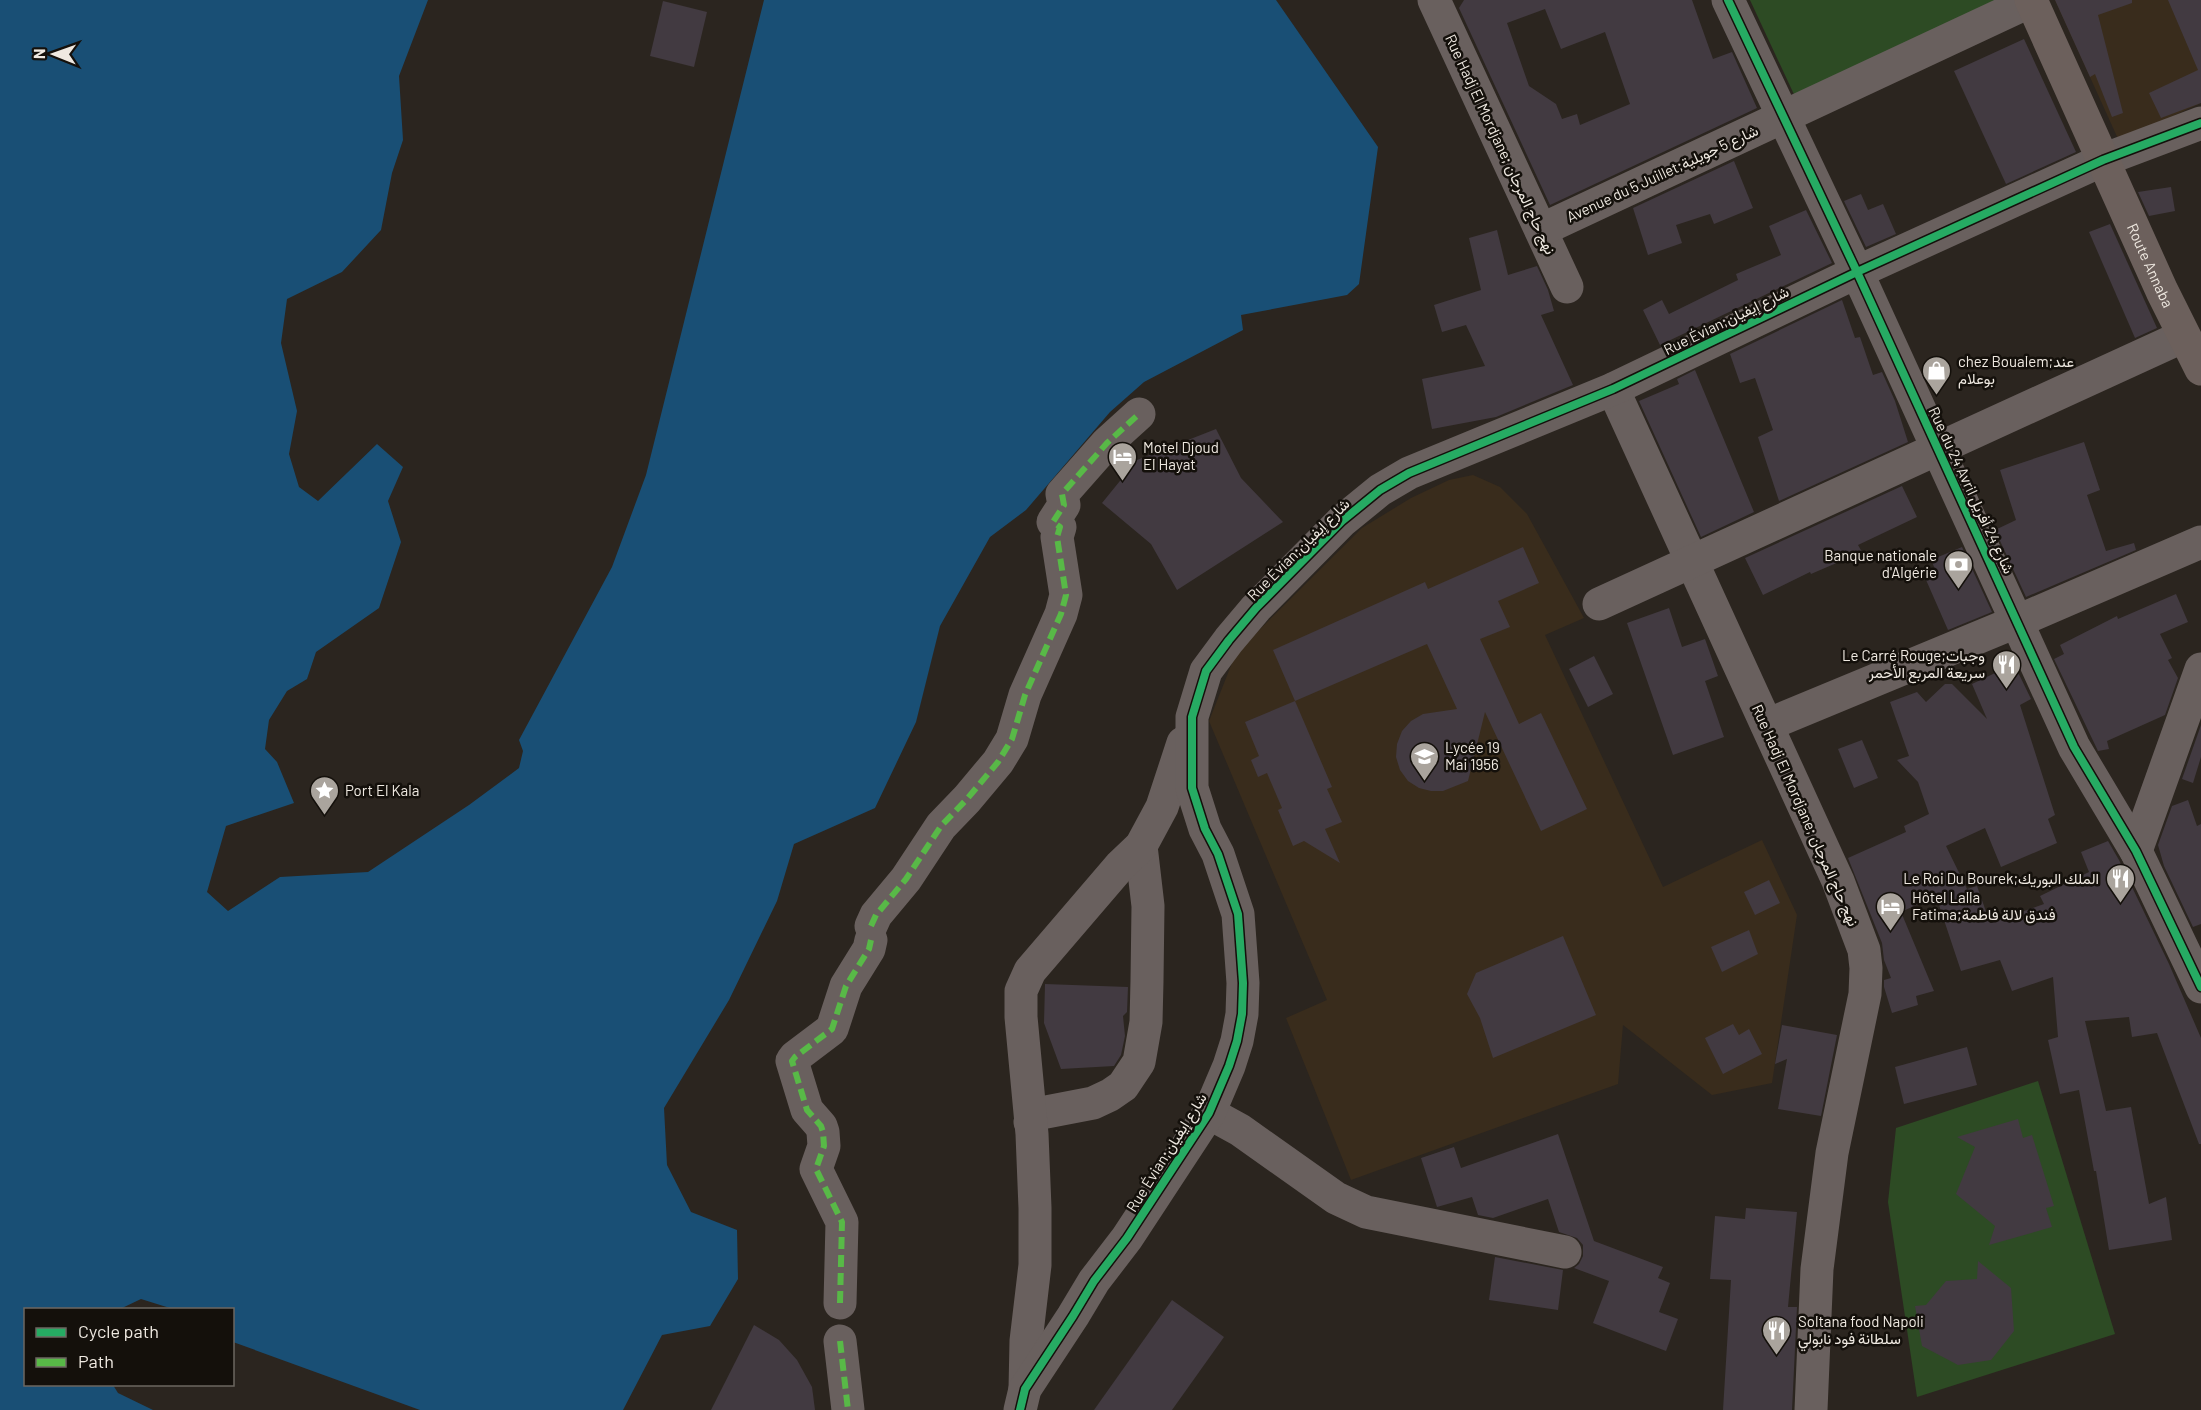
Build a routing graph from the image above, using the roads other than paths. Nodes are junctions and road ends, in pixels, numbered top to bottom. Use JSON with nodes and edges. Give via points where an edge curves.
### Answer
{"nodes":[{"id":1,"x":1434,"y":0,"type":"edge"},
{"id":2,"x":1728,"y":0,"type":"edge"},
{"id":3,"x":2031,"y":0,"type":"edge"},
{"id":4,"x":1783,"y":117,"type":"junction"},
{"id":5,"x":2201,"y":123,"type":"edge"},
{"id":6,"x":2103,"y":160,"type":"junction"},
{"id":7,"x":1541,"y":230,"type":"junction"},
{"id":8,"x":1857,"y":272,"type":"junction"},
{"id":9,"x":1567,"y":287,"type":"dead end"},
{"id":10,"x":2184,"y":336,"type":"junction"},
{"id":11,"x":2201,"y":369,"type":"edge"},
{"id":12,"x":1613,"y":389,"type":"junction"},
{"id":13,"x":1139,"y":414,"type":"dead end"},
{"id":14,"x":1937,"y":448,"type":"junction"},
{"id":15,"x":2201,"y":542,"type":"edge"},
{"id":16,"x":1692,"y":561,"type":"junction"},
{"id":17,"x":1599,"y":604,"type":"dead end"},
{"id":18,"x":2018,"y":621,"type":"junction"},
{"id":19,"x":2201,"y":669,"type":"edge"},
{"id":20,"x":1192,"y":717,"type":"junction"},
{"id":21,"x":1767,"y":724,"type":"junction"},
{"id":22,"x":1141,"y":846,"type":"junction"},
{"id":23,"x":2136,"y":851,"type":"junction"},
{"id":24,"x":2201,"y":987,"type":"edge"},
{"id":25,"x":1209,"y":1113,"type":"junction"},
{"id":26,"x":1030,"y":1122,"type":"junction"},
{"id":27,"x":1565,"y":1252,"type":"dead end"},
{"id":28,"x":840,"y":1303,"type":"dead end"},
{"id":29,"x":840,"y":1341,"type":"dead end"},
{"id":30,"x":1022,"y":1399,"type":"edge"},
{"id":31,"x":848,"y":1410,"type":"edge"},
{"id":32,"x":1811,"y":1410,"type":"edge"}],
"edges":[{"from":1,"to":7,"type":"street","name":"Rue Hadj El Mordjane; نهج حاج المرجان"},
{"from":2,"to":4,"type":"street","name":"Rue du 24 Avril شارع 24 أفريل"},
{"from":3,"to":4,"type":"street","name":"Avenue du 5 Juillet;شارع 5 جويلية"},
{"from":3,"to":6,"type":"main road","name":"Route Annaba"},
{"from":4,"to":7,"type":"street","name":"Avenue du 5 Juillet;شارع 5 جويلية"},
{"from":4,"to":8,"type":"street","name":"Rue du 24 Avril شارع 24 أفريل"},
{"from":5,"to":6,"type":"street","name":"Rue Évian;شارع إيفيان"},
{"from":6,"to":8,"type":"street","name":"Rue Évian;شارع إيفيان"},
{"from":6,"to":10,"type":"main road","name":"Route Annaba"},
{"from":7,"to":9,"type":"street","name":"Rue Hadj El Mordjane; نهج حاج المرجان"},
{"from":8,"to":12,"type":"street","name":"Rue Évian;شارع إيفيان"},
{"from":8,"to":14,"type":"street","name":"Rue du 24 Avril شارع 24 أفريل"},
{"from":10,"to":11,"type":"main road","name":"Route Annaba"},
{"from":10,"to":14,"type":"street"},
{"from":12,"to":16,"type":"street","name":"Rue Hadj El Mordjane; نهج حاج المرجان"},
{"from":12,"to":20,"type":"street","name":"Rue Évian;شارع إيفيان","via":[[1408,473],[1380,490],[1342,520],[1228,640],[1206,671]]},
{"from":13,"to":28,"type":"street","via":[[1062,494],[1064,505],[1053,522],[1060,527],[1057,537],[1066,595],[1025,695],[1012,739],[876,915],[869,949],[846,986],[832,1029],[792,1061],[807,1110],[823,1132],[824,1146],[816,1169],[842,1222]]},
{"from":14,"to":16,"type":"street"},
{"from":14,"to":18,"type":"street","name":"Rue du 24 Avril شارع 24 أفريل"},
{"from":15,"to":18,"type":"street"},
{"from":16,"to":17,"type":"street"},
{"from":16,"to":21,"type":"street","name":"Rue Hadj El Mordjane; نهج حاج المرجان"},
{"from":18,"to":21,"type":"street"},
{"from":18,"to":23,"type":"street","name":"Rue du 24 Avril شارع 24 أفريل","via":[[2074,747]]},
{"from":19,"to":23,"type":"street"},
{"from":20,"to":22,"type":"street","name":"Rue Évian;شارع إيفيان","via":[[1162,807]]},
{"from":20,"to":25,"type":"street","name":"Rue Évian;شارع إيفيان","via":[[1192,788],[1238,914],[1242,962],[1242,1014],[1237,1041]]},
{"from":21,"to":32,"type":"street","name":"Rue Hadj El Mordjane; نهج حاج المرجان","via":[[1853,918],[1866,968],[1865,994],[1832,1153],[1817,1269]]},
{"from":22,"to":26,"type":"street","name":"Rue Évian;شارع إيفيان","via":[[1030,971],[1021,991]]},
{"from":22,"to":26,"type":"street","via":[[1148,906],[1146,1022],[1139,1062],[1123,1086],[1110,1095],[1093,1103],[1041,1113]]},
{"from":23,"to":24,"type":"street","name":"Rue du 24 Avril شارع 24 أفريل"},
{"from":25,"to":27,"type":"street","name":"Rue Évian;شارع إيفيان","via":[[1240,1130],[1336,1198],[1366,1212]]},
{"from":25,"to":30,"type":"street","name":"Rue Évian;شارع إيفيان","via":[[1094,1281]]},
{"from":26,"to":30,"type":"street","name":"Rue Évian;شارع إيفيان","via":[[1035,1264]]},
{"from":29,"to":31,"type":"street"}]}
